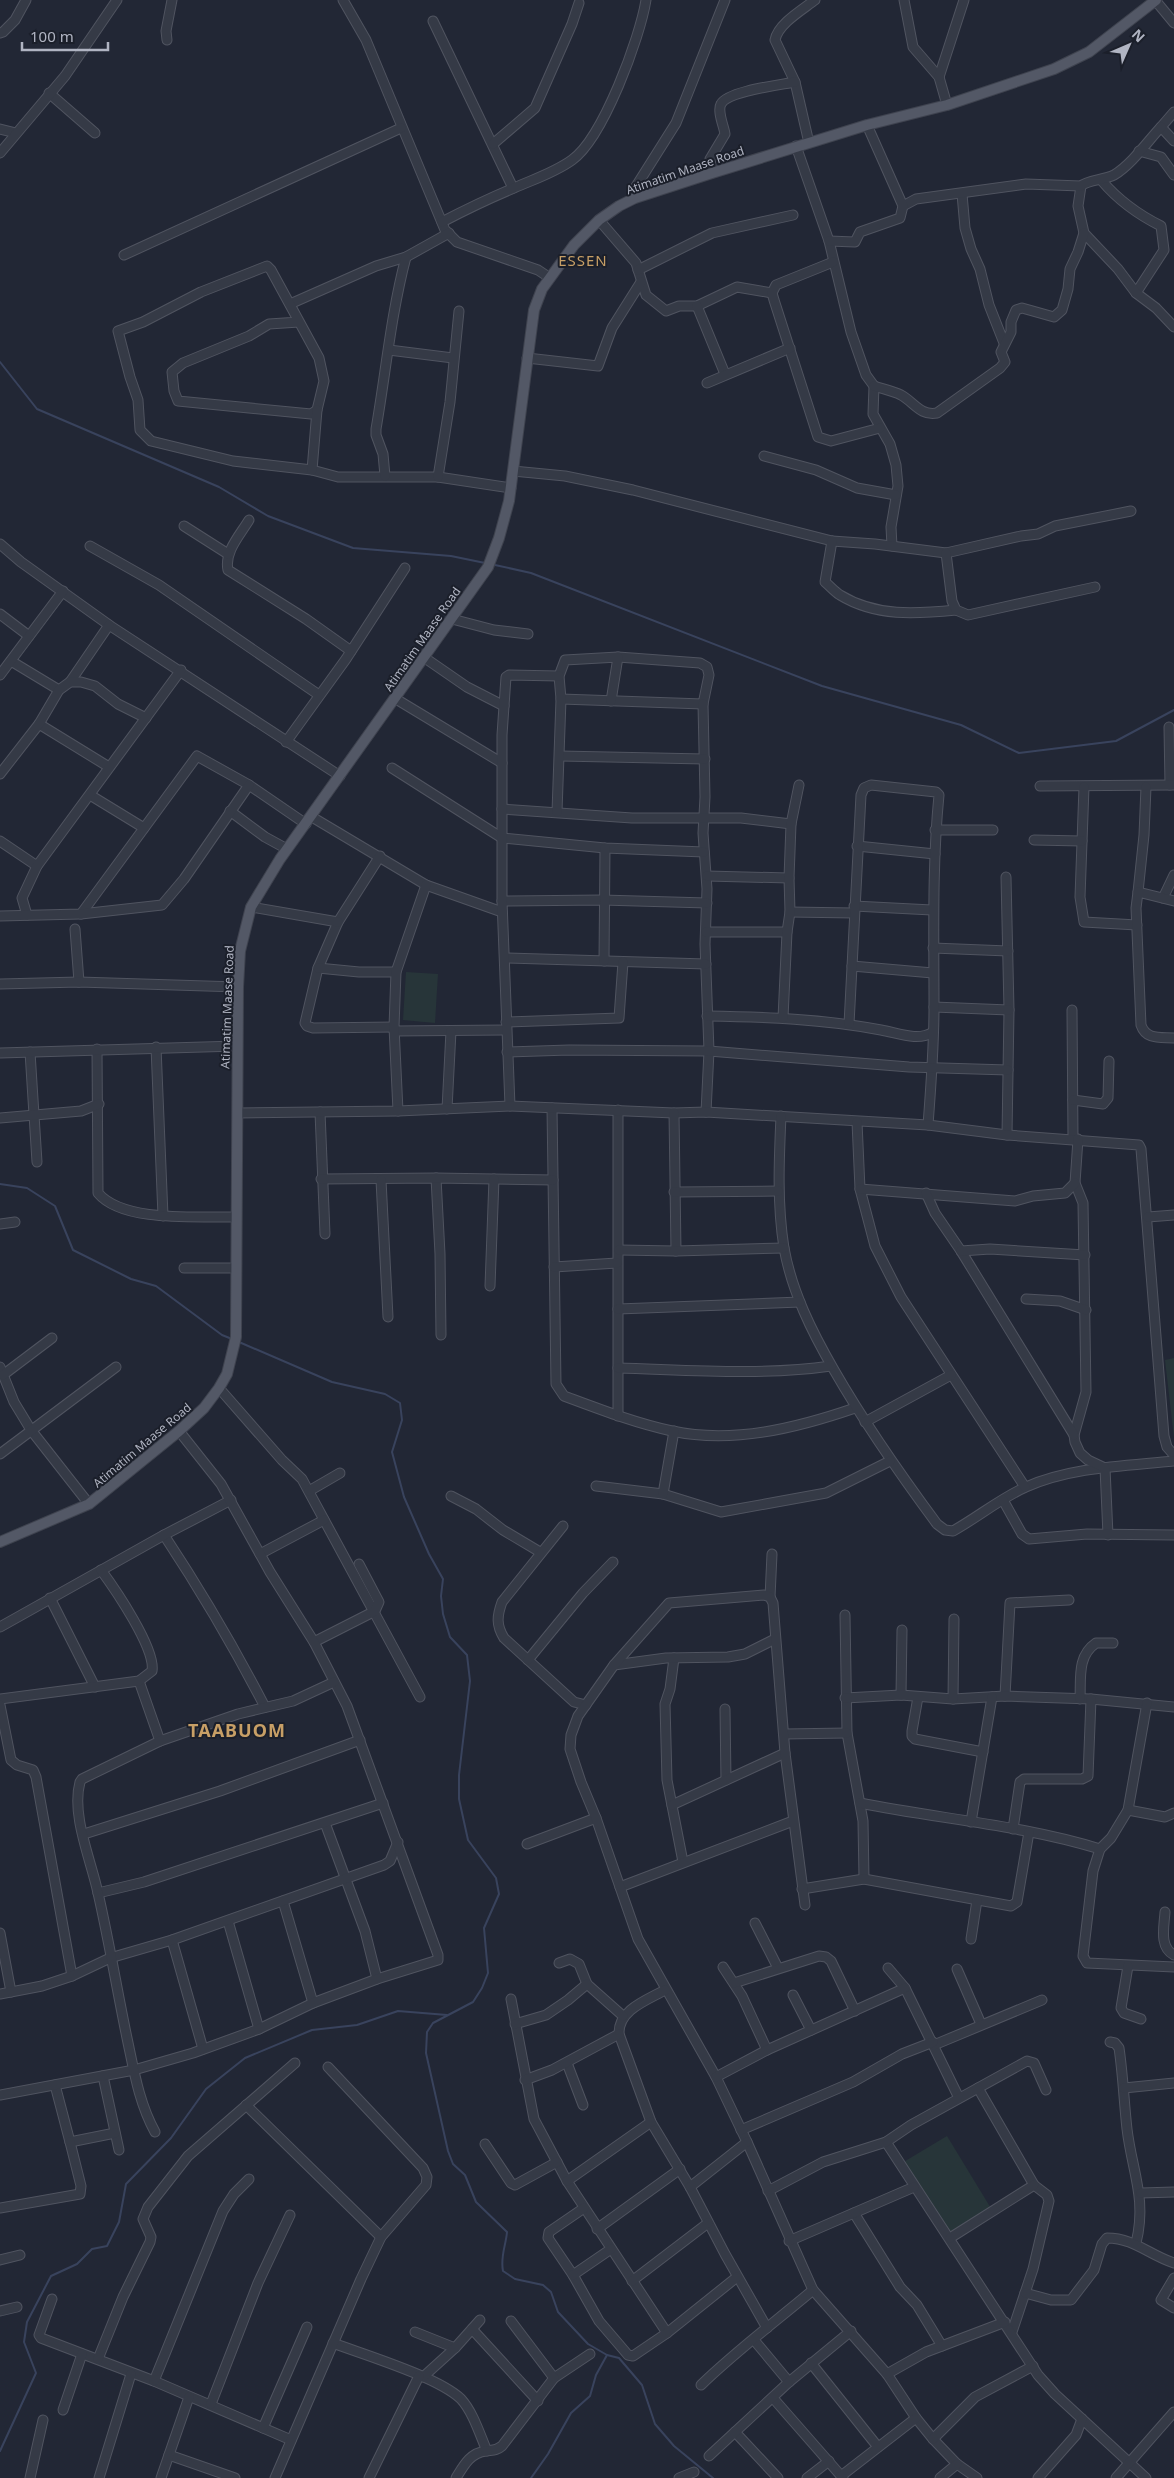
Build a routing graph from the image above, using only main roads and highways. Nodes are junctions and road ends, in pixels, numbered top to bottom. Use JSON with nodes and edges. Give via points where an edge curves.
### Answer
{"nodes":[{"id":1,"x":1155,"y":0,"type":"edge"},
{"id":2,"x":0,"y":1542,"type":"edge"}],
"edges":[{"from":1,"to":2,"type":"main road","name":"Atimatim Maase Road","via":[[1073,61],[1023,81],[809,142],[635,198],[599,220],[574,245],[542,289],[534,310],[511,488],[505,520],[488,567],[287,849],[250,907],[240,951],[238,987],[236,1337],[227,1374],[211,1400],[179,1431],[89,1504]]}]}
